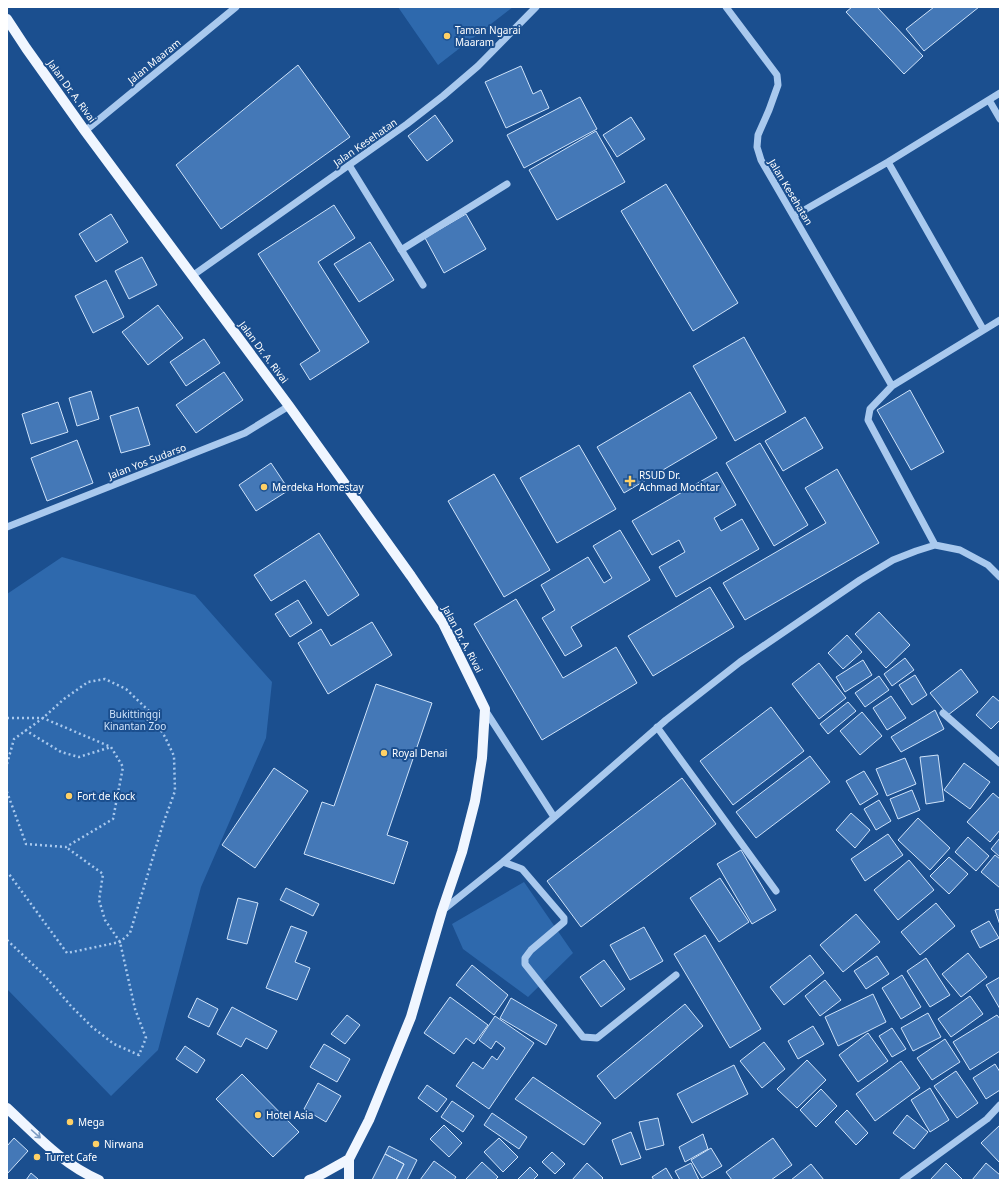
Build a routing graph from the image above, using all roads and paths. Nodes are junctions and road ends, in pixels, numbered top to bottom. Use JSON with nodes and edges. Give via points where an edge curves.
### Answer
{"nodes":[{"id":1,"x":236,"y":7,"type":"edge"},
{"id":2,"x":536,"y":7,"type":"edge"},
{"id":3,"x":726,"y":7,"type":"edge"},
{"id":4,"x":7,"y":19,"type":"edge"},
{"id":5,"x":1000,"y":93,"type":"edge"},
{"id":6,"x":989,"y":100,"type":"junction"},
{"id":7,"x":1000,"y":119,"type":"edge"},
{"id":8,"x":85,"y":131,"type":"junction"},
{"id":9,"x":888,"y":162,"type":"junction"},
{"id":10,"x":349,"y":166,"type":"junction"},
{"id":11,"x":507,"y":184,"type":"dead end"},
{"id":12,"x":794,"y":216,"type":"junction"},
{"id":13,"x":401,"y":250,"type":"junction"},
{"id":14,"x":192,"y":276,"type":"junction"},
{"id":15,"x":423,"y":285,"type":"dead end"},
{"id":16,"x":1000,"y":320,"type":"edge"},
{"id":17,"x":983,"y":329,"type":"junction"},
{"id":18,"x":892,"y":386,"type":"junction"},
{"id":19,"x":289,"y":406,"type":"junction"},
{"id":20,"x":7,"y":527,"type":"edge"},
{"id":21,"x":935,"y":545,"type":"junction"},
{"id":22,"x":1000,"y":577,"type":"edge"},
{"id":23,"x":485,"y":709,"type":"junction"},
{"id":24,"x":943,"y":713,"type":"dead end"},
{"id":25,"x":7,"y":718,"type":"edge"},
{"id":26,"x":43,"y":718,"type":"junction"},
{"id":27,"x":657,"y":727,"type":"junction"},
{"id":28,"x":25,"y":730,"type":"junction"},
{"id":29,"x":111,"y":747,"type":"junction"},
{"id":30,"x":1000,"y":763,"type":"edge"},
{"id":31,"x":7,"y":764,"type":"edge"},
{"id":32,"x":7,"y":792,"type":"edge"},
{"id":33,"x":554,"y":817,"type":"junction"},
{"id":34,"x":66,"y":848,"type":"junction"},
{"id":35,"x":503,"y":862,"type":"junction"},
{"id":36,"x":7,"y":873,"type":"edge"},
{"id":37,"x":776,"y":891,"type":"dead end"},
{"id":38,"x":442,"y":911,"type":"junction"},
{"id":39,"x":7,"y":940,"type":"edge"},
{"id":40,"x":120,"y":942,"type":"junction"},
{"id":41,"x":676,"y":975,"type":"dead end"},
{"id":42,"x":1000,"y":1105,"type":"edge"},
{"id":43,"x":7,"y":1108,"type":"edge"},
{"id":44,"x":349,"y":1159,"type":"junction"},
{"id":45,"x":99,"y":1180,"type":"edge"},
{"id":46,"x":309,"y":1180,"type":"edge"},
{"id":47,"x":349,"y":1180,"type":"edge"},
{"id":48,"x":903,"y":1180,"type":"edge"}],
"edges":[{"from":1,"to":8,"type":"street","name":"Jalan Maaram"},
{"from":2,"to":10,"type":"street","name":"Jalan Kesehatan","via":[[478,66],[407,124]]},
{"from":3,"to":12,"type":"street","name":"Jalan Kesehatan","via":[[777,75],[778,85],[758,135],[757,147],[761,160]]},
{"from":4,"to":8,"type":"main road","name":"Jalan Dr. A. Rivai"},
{"from":5,"to":6,"type":"street"},
{"from":6,"to":7,"type":"street"},
{"from":6,"to":9,"type":"street"},
{"from":8,"to":14,"type":"main road","name":"Jalan Dr. A. Rivai"},
{"from":9,"to":12,"type":"street"},
{"from":9,"to":17,"type":"street"},
{"from":10,"to":13,"type":"street"},
{"from":10,"to":14,"type":"street","name":"Jalan Kesehatan"},
{"from":11,"to":13,"type":"street"},
{"from":12,"to":18,"type":"street","name":"Jalan Kesehatan"},
{"from":13,"to":15,"type":"street"},
{"from":14,"to":19,"type":"main road","name":"Jalan Dr. A. Rivai"},
{"from":16,"to":17,"type":"street"},
{"from":17,"to":18,"type":"street"},
{"from":18,"to":21,"type":"street","via":[[870,409],[868,420]]},
{"from":19,"to":20,"type":"street","name":"Jalan Yos Sudarso","via":[[245,433]]},
{"from":19,"to":23,"type":"main road","name":"Jalan Dr. A. Rivai","via":[[443,623]]},
{"from":21,"to":22,"type":"street","via":[[960,550],[988,565]]},
{"from":21,"to":27,"type":"street","via":[[893,560],[860,580],[740,662]]},
{"from":23,"to":33,"type":"street"},
{"from":23,"to":38,"type":"main road","via":[[482,758],[475,801],[462,852]]},
{"from":24,"to":30,"type":"street"},
{"from":25,"to":26,"type":"path"},
{"from":26,"to":28,"type":"path"},
{"from":26,"to":29,"type":"path"},
{"from":26,"to":40,"type":"path","via":[[88,682],[105,678],[126,689],[149,712],[174,756],[175,791],[130,933]]},
{"from":27,"to":33,"type":"street"},
{"from":27,"to":37,"type":"street"},
{"from":28,"to":29,"type":"path","via":[[61,752],[80,757]]},
{"from":28,"to":31,"type":"path","via":[[14,739]]},
{"from":29,"to":34,"type":"path","via":[[123,767],[113,819]]},
{"from":32,"to":34,"type":"path","via":[[26,844]]},
{"from":33,"to":35,"type":"street"},
{"from":34,"to":40,"type":"path","via":[[104,874],[100,900],[105,920]]},
{"from":35,"to":38,"type":"street"},
{"from":35,"to":41,"type":"street","via":[[522,869],[564,918],[564,922],[531,950],[525,958],[525,964],[583,1037],[597,1038]]},
{"from":36,"to":40,"type":"path","via":[[67,953]]},
{"from":38,"to":44,"type":"main road","via":[[411,1017],[369,1120]]},
{"from":39,"to":40,"type":"path","via":[[44,975],[92,1027],[114,1044],[139,1055],[146,1038],[135,1009]]},
{"from":42,"to":48,"type":"street","via":[[987,1118]]},
{"from":43,"to":45,"type":"main road","one_way":true,"via":[[61,1157],[85,1174]]},
{"from":44,"to":46,"type":"main road"},
{"from":44,"to":47,"type":"main road"}]}
